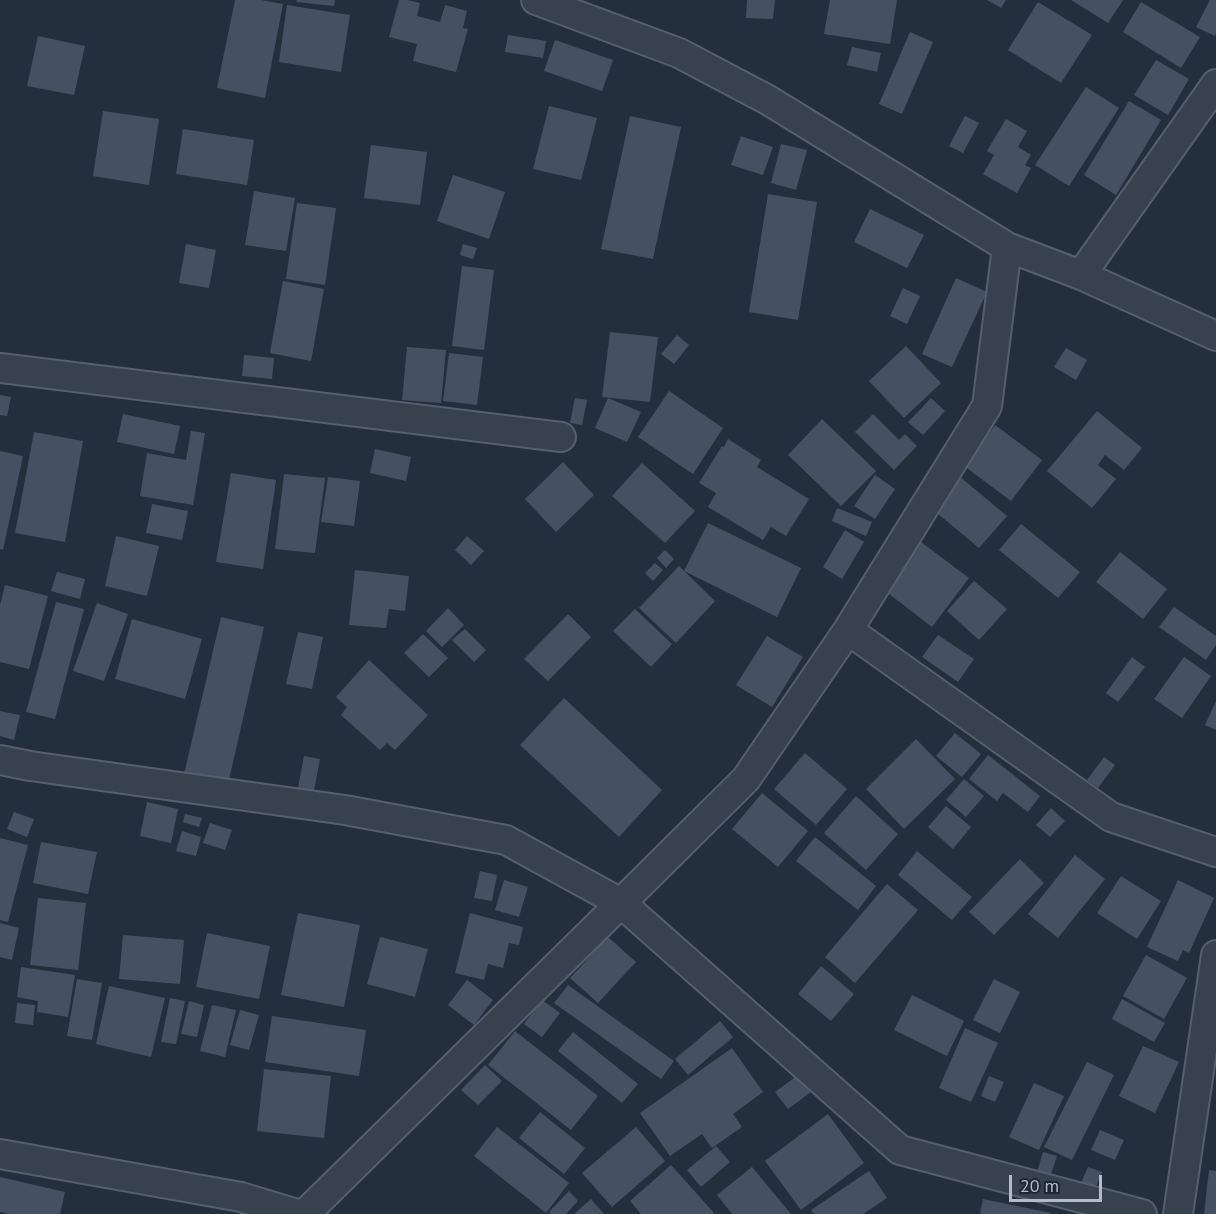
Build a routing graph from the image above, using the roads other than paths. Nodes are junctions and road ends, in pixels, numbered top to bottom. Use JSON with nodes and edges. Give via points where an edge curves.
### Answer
{"nodes":[{"id":1,"x":536,"y":0,"type":"edge"},
{"id":2,"x":1216,"y":84,"type":"edge"},
{"id":3,"x":1007,"y":247,"type":"junction"},
{"id":4,"x":1082,"y":275,"type":"junction"},
{"id":5,"x":1216,"y":336,"type":"edge"},
{"id":6,"x":0,"y":368,"type":"edge"},
{"id":7,"x":561,"y":437,"type":"dead end"},
{"id":8,"x":848,"y":630,"type":"junction"},
{"id":9,"x":0,"y":760,"type":"edge"},
{"id":10,"x":1216,"y":852,"type":"edge"},
{"id":11,"x":621,"y":903,"type":"junction"},
{"id":12,"x":1216,"y":955,"type":"edge"},
{"id":13,"x":0,"y":1154,"type":"edge"},
{"id":14,"x":297,"y":1214,"type":"edge"},
{"id":15,"x":305,"y":1214,"type":"edge"},
{"id":16,"x":1142,"y":1214,"type":"edge"},
{"id":17,"x":1178,"y":1214,"type":"edge"}],
"edges":[{"from":1,"to":3,"type":"street","via":[[680,53],[768,100]]},
{"from":2,"to":4,"type":"street"},
{"from":3,"to":4,"type":"street"},
{"from":3,"to":8,"type":"street","via":[[987,406]]},
{"from":4,"to":5,"type":"street"},
{"from":6,"to":7,"type":"street"},
{"from":8,"to":10,"type":"street","via":[[1111,817]]},
{"from":8,"to":11,"type":"street","via":[[746,778]]},
{"from":9,"to":11,"type":"street","via":[[345,810],[506,840]]},
{"from":11,"to":15,"type":"street"},
{"from":11,"to":16,"type":"street","via":[[900,1150]]},
{"from":12,"to":17,"type":"street"},
{"from":13,"to":14,"type":"street","via":[[242,1197]]}]}
